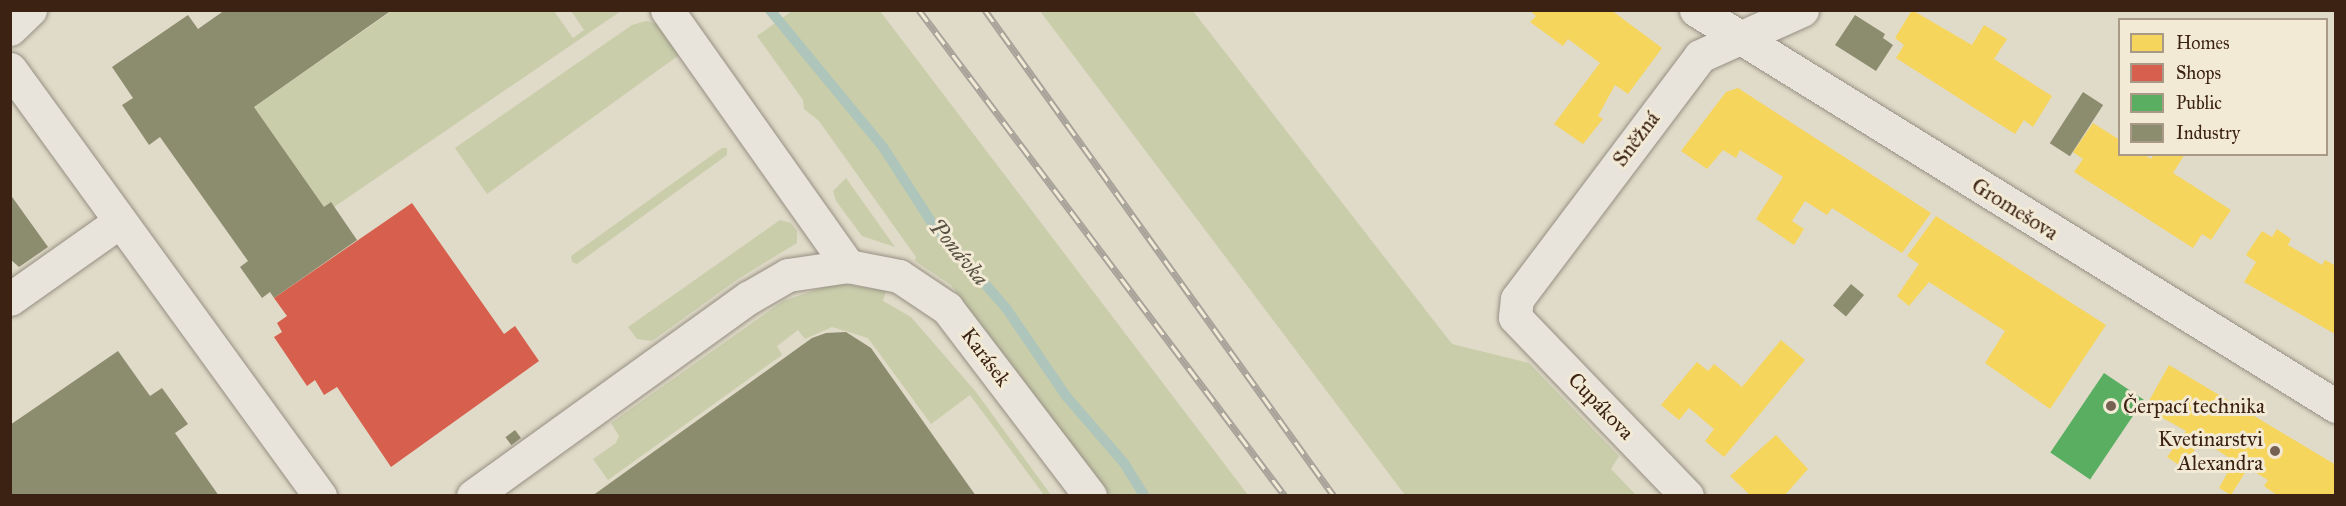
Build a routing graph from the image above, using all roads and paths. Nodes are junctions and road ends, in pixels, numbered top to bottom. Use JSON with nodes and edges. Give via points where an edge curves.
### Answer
{"nodes":[{"id":1,"x":30,"y":10,"type":"edge"},
{"id":2,"x":667,"y":10,"type":"edge"},
{"id":3,"x":1696,"y":10,"type":"edge"},
{"id":4,"x":1802,"y":10,"type":"edge"},
{"id":5,"x":10,"y":29,"type":"edge"},
{"id":6,"x":1740,"y":40,"type":"junction"},
{"id":7,"x":10,"y":69,"type":"edge"},
{"id":8,"x":119,"y":222,"type":"junction"},
{"id":9,"x":848,"y":266,"type":"junction"},
{"id":10,"x":10,"y":299,"type":"edge"},
{"id":11,"x":1515,"y":317,"type":"joint"},
{"id":12,"x":2336,"y":406,"type":"edge"},
{"id":13,"x":320,"y":495,"type":"edge"},
{"id":14,"x":473,"y":495,"type":"edge"},
{"id":15,"x":1090,"y":495,"type":"edge"},
{"id":16,"x":1687,"y":495,"type":"edge"}],
"edges":[{"from":1,"to":5,"type":"street"},
{"from":2,"to":9,"type":"street"},
{"from":3,"to":6,"type":"street","name":"Gromešova"},
{"from":4,"to":6,"type":"street","name":"Sněžná"},
{"from":6,"to":11,"type":"street","name":"Sněžná","via":[[1700,56],[1687,72],[1517,299]]},
{"from":6,"to":12,"type":"street","name":"Gromešova"},
{"from":7,"to":8,"type":"street"},
{"from":8,"to":10,"type":"street"},
{"from":8,"to":13,"type":"street"},
{"from":9,"to":14,"type":"street","name":"Karásek","via":[[816,268],[778,281]]},
{"from":9,"to":15,"type":"street","name":"Karásek","via":[[899,276],[932,296],[960,321]]},
{"from":11,"to":16,"type":"street","name":"Cupákova"}]}
